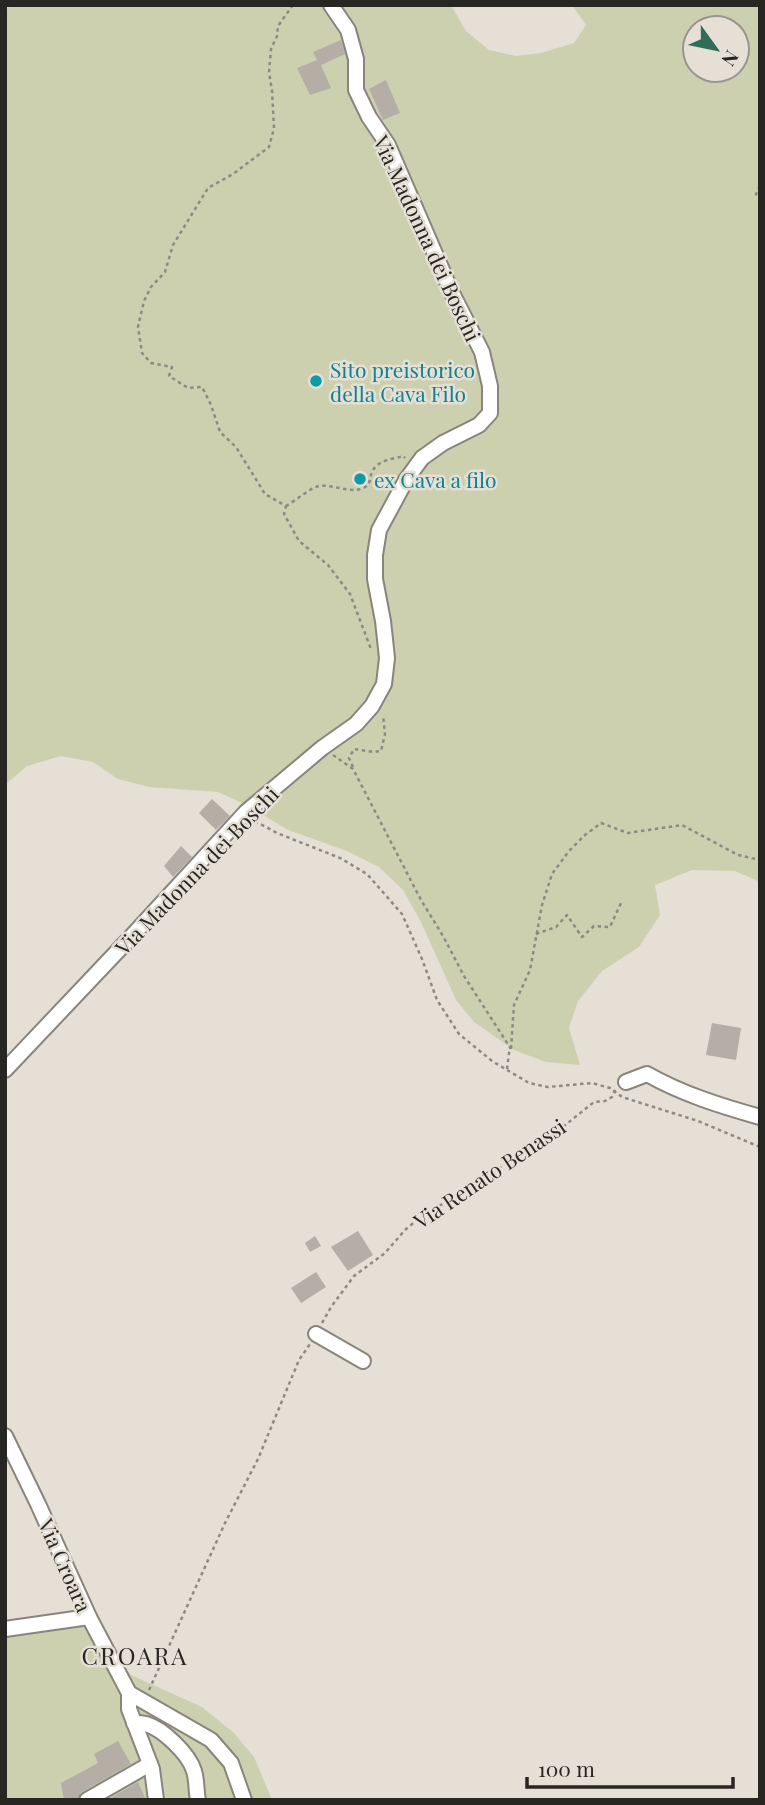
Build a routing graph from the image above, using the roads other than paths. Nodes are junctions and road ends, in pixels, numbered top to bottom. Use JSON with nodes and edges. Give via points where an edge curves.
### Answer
{"nodes":[{"id":1,"x":331,"y":5,"type":"edge"},
{"id":2,"x":5,"y":1070,"type":"edge"},
{"id":3,"x":620,"y":1086,"type":"road end"},
{"id":4,"x":760,"y":1117,"type":"edge"},
{"id":5,"x":316,"y":1334,"type":"road end"},
{"id":6,"x":363,"y":1361,"type":"dead end"},
{"id":7,"x":5,"y":1436,"type":"edge"},
{"id":8,"x":89,"y":1617,"type":"junction"},
{"id":9,"x":5,"y":1629,"type":"edge"},
{"id":10,"x":129,"y":1693,"type":"junction"},
{"id":11,"x":134,"y":1723,"type":"junction"},
{"id":12,"x":150,"y":1764,"type":"junction"},
{"id":13,"x":87,"y":1800,"type":"edge"},
{"id":14,"x":156,"y":1800,"type":"edge"},
{"id":15,"x":198,"y":1800,"type":"edge"},
{"id":16,"x":244,"y":1800,"type":"edge"}],
"edges":[{"from":1,"to":2,"type":"street","name":"Via Madonna dei Boschi","via":[[348,30],[356,60],[356,90],[388,145],[482,352],[491,413],[422,458],[379,530],[375,579],[387,658],[384,684],[372,706],[246,812]]},
{"from":3,"to":4,"type":"street","via":[[647,1074],[712,1103]]},
{"from":5,"to":6,"type":"street"},
{"from":7,"to":8,"type":"street","name":"Via Croara"},
{"from":8,"to":9,"type":"street"},
{"from":8,"to":10,"type":"street","name":"Via Croara"},
{"from":10,"to":11,"type":"street","name":"Via Croara"},
{"from":10,"to":16,"type":"street","name":"Via Croara","via":[[211,1740],[231,1763]]},
{"from":11,"to":12,"type":"street","name":"Via Croara"},
{"from":11,"to":15,"type":"street","via":[[161,1732],[187,1758]]},
{"from":12,"to":13,"type":"street"},
{"from":12,"to":14,"type":"street","name":"Via Croara"}]}
